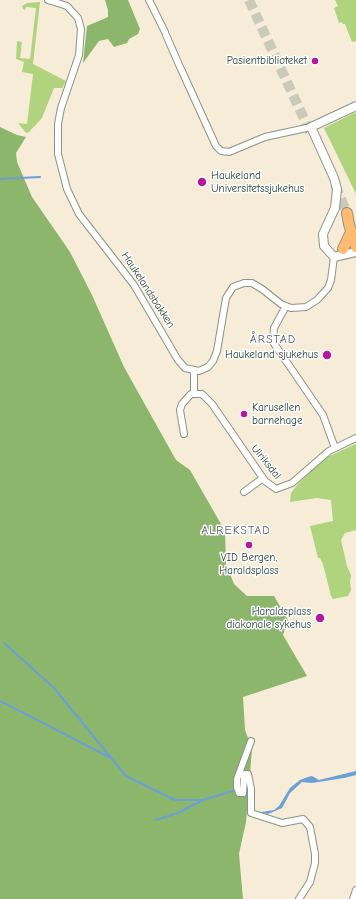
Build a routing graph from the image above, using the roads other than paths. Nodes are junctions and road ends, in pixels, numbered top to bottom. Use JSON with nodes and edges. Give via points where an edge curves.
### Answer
{"nodes":[{"id":1,"x":48,"y":0,"type":"edge"},
{"id":2,"x":149,"y":0,"type":"edge"},
{"id":3,"x":356,"y":106,"type":"edge"},
{"id":4,"x":311,"y":127,"type":"junction"},
{"id":5,"x":354,"y":230,"type":"edge"},
{"id":6,"x":356,"y":247,"type":"edge"},
{"id":7,"x":338,"y":253,"type":"junction"},
{"id":8,"x":286,"y":306,"type":"junction"},
{"id":9,"x":194,"y":371,"type":"junction"},
{"id":10,"x":194,"y":393,"type":"junction"},
{"id":11,"x":184,"y":434,"type":"dead end"},
{"id":12,"x":356,"y":438,"type":"edge"},
{"id":13,"x":335,"y":448,"type":"junction"},
{"id":14,"x":263,"y":478,"type":"junction"},
{"id":15,"x":244,"y":492,"type":"dead end"},
{"id":16,"x":251,"y":741,"type":"dead end"},
{"id":17,"x":356,"y":890,"type":"edge"},
{"id":18,"x":299,"y":899,"type":"edge"},
{"id":19,"x":353,"y":899,"type":"edge"}],
"edges":[{"from":1,"to":9,"type":"street","name":"Haukelandsbakken","via":[[67,6],[78,18],[82,29],[78,55],[58,124],[58,154],[67,189],[80,214],[144,300],[178,360],[185,368]]},
{"from":2,"to":4,"type":"street","via":[[216,146],[229,152],[276,133]]},
{"from":3,"to":4,"type":"street"},
{"from":4,"to":7,"type":"street","via":[[334,178],[336,189],[335,208],[322,238],[324,246]]},
{"from":5,"to":6,"type":"main road"},
{"from":5,"to":7,"type":"main road"},
{"from":6,"to":7,"type":"street"},
{"from":7,"to":8,"type":"street","via":[[331,280],[322,296],[306,307]]},
{"from":8,"to":9,"type":"street","via":[[252,283],[244,282],[233,287],[226,298],[216,356],[208,367]]},
{"from":8,"to":13,"type":"street","via":[[274,328],[273,342],[323,415]]},
{"from":9,"to":10,"type":"street"},
{"from":10,"to":11,"type":"street","via":[[186,398],[180,410]]},
{"from":10,"to":14,"type":"street","name":"Ulriksdal","via":[[202,394],[212,404]]},
{"from":12,"to":13,"type":"street","name":"Ulriksdal"},
{"from":13,"to":14,"type":"street","name":"Ulriksdal","via":[[285,487],[273,488]]},
{"from":14,"to":15,"type":"street"},
{"from":16,"to":18,"type":"street","via":[[237,779],[237,787],[239,793],[243,792],[244,777],[248,774],[251,813],[282,823],[303,819],[310,827],[315,862],[310,882]]},
{"from":17,"to":19,"type":"street"}]}
